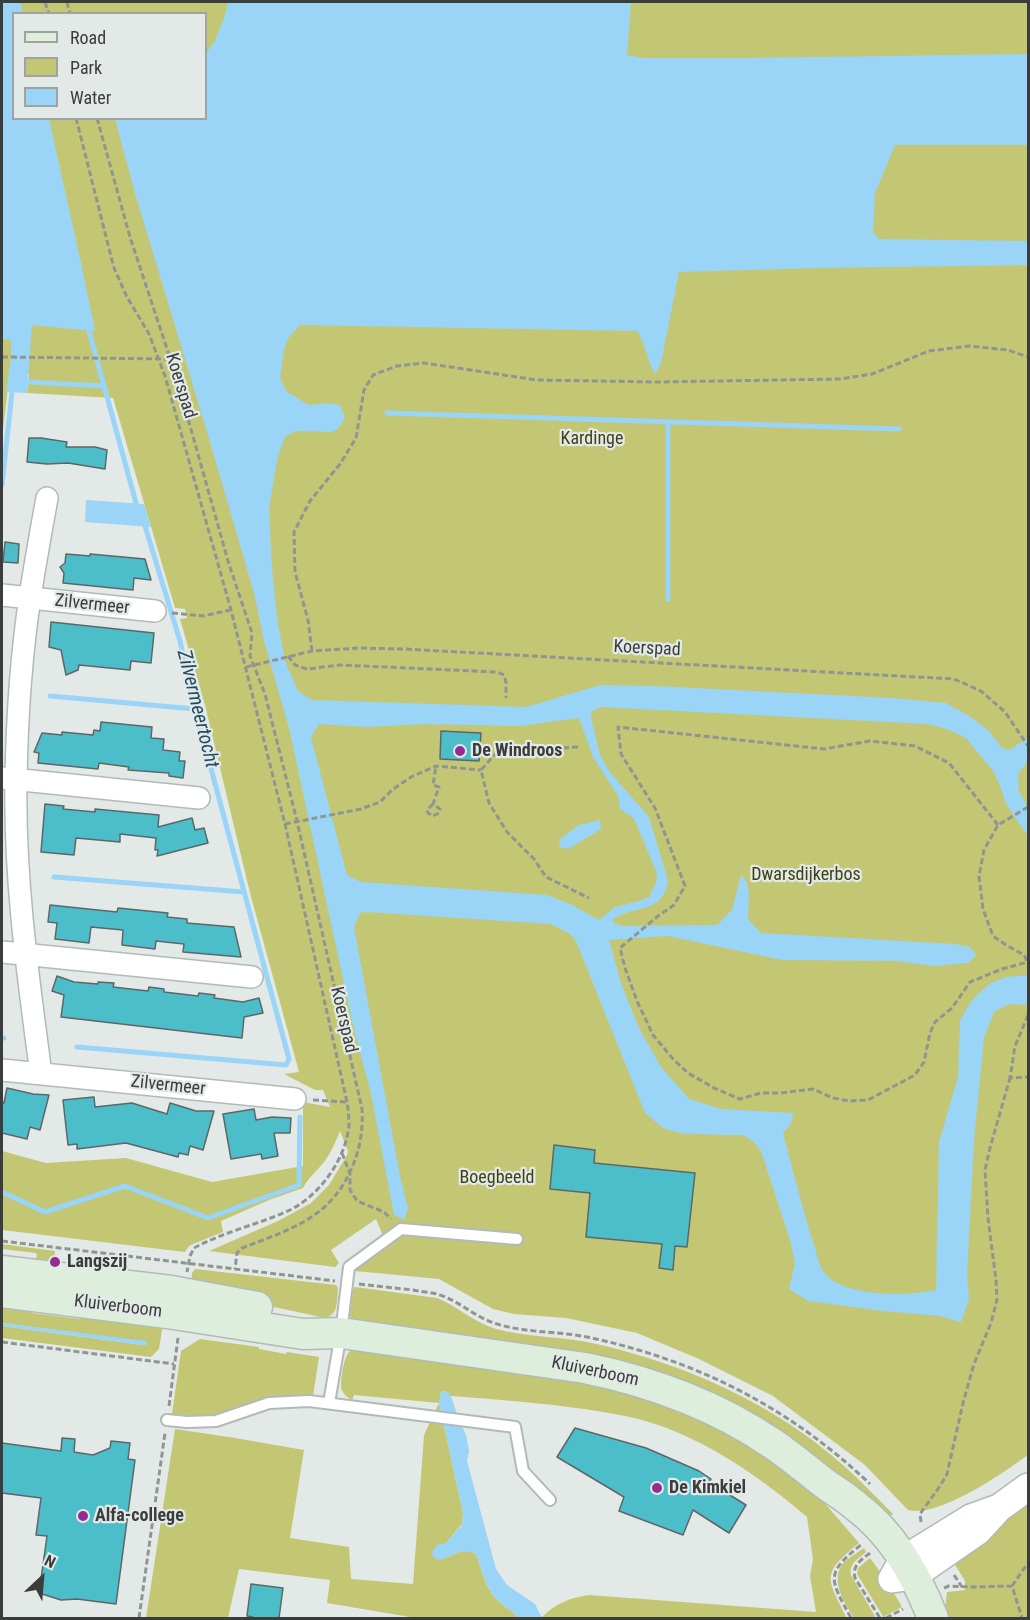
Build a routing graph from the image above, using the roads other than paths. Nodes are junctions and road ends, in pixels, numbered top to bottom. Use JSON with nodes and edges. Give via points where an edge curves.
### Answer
{"nodes":[{"id":1,"x":47,"y":498,"type":"dead end"},
{"id":2,"x":2,"y":595,"type":"edge"},
{"id":3,"x":30,"y":598,"type":"junction"},
{"id":4,"x":155,"y":611,"type":"dead end"},
{"id":5,"x":9,"y":778,"type":"edge"},
{"id":6,"x":199,"y":798,"type":"dead end"},
{"id":7,"x":2,"y":951,"type":"edge"},
{"id":8,"x":25,"y":954,"type":"junction"},
{"id":9,"x":252,"y":977,"type":"dead end"},
{"id":10,"x":2,"y":1070,"type":"edge"},
{"id":11,"x":41,"y":1074,"type":"junction"},
{"id":12,"x":295,"y":1099,"type":"road end"},
{"id":13,"x":517,"y":1239,"type":"dead end"},
{"id":14,"x":2,"y":1271,"type":"edge"},
{"id":15,"x":2,"y":1292,"type":"edge"},
{"id":16,"x":183,"y":1304,"type":"junction"},
{"id":17,"x":341,"y":1334,"type":"junction"},
{"id":18,"x":329,"y":1403,"type":"junction"},
{"id":19,"x":167,"y":1420,"type":"road end"},
{"id":20,"x":1029,"y":1487,"type":"edge"},
{"id":21,"x":550,"y":1500,"type":"dead end"},
{"id":22,"x":903,"y":1571,"type":"junction"},
{"id":23,"x":909,"y":1614,"type":"edge"},
{"id":24,"x":933,"y":1618,"type":"edge"}],
"edges":[{"from":1,"to":3,"type":"street","name":"Zilvermeer"},
{"from":2,"to":3,"type":"street","name":"Zilvermeer"},
{"from":3,"to":4,"type":"street","name":"Zilvermeer"},
{"from":3,"to":5,"type":"street","name":"Zilvermeer"},
{"from":5,"to":6,"type":"street"},
{"from":5,"to":8,"type":"street","name":"Zilvermeer","via":[[17,827]]},
{"from":7,"to":8,"type":"street"},
{"from":8,"to":9,"type":"street"},
{"from":8,"to":11,"type":"street","name":"Zilvermeer"},
{"from":10,"to":11,"type":"street","name":"Zilvermeer"},
{"from":11,"to":12,"type":"street","name":"Zilvermeer"},
{"from":13,"to":17,"type":"lane","via":[[400,1229],[349,1267]]},
{"from":14,"to":16,"type":"main road","name":"Kluiverboom"},
{"from":15,"to":16,"type":"main road","name":"Kluiverboom"},
{"from":16,"to":17,"type":"main road","name":"Kluiverboom","via":[[303,1334]]},
{"from":17,"to":18,"type":"lane"},
{"from":17,"to":22,"type":"main road","name":"Kluiverboom","via":[[585,1368],[683,1396],[774,1444],[858,1507],[889,1539]]},
{"from":18,"to":19,"type":"lane","via":[[269,1403],[216,1421]]},
{"from":18,"to":21,"type":"lane","via":[[515,1427],[523,1471]]},
{"from":20,"to":22,"type":"street","via":[[999,1508],[971,1518]]},
{"from":22,"to":23,"type":"main road"},
{"from":22,"to":24,"type":"main road","via":[[924,1597]]}]}
